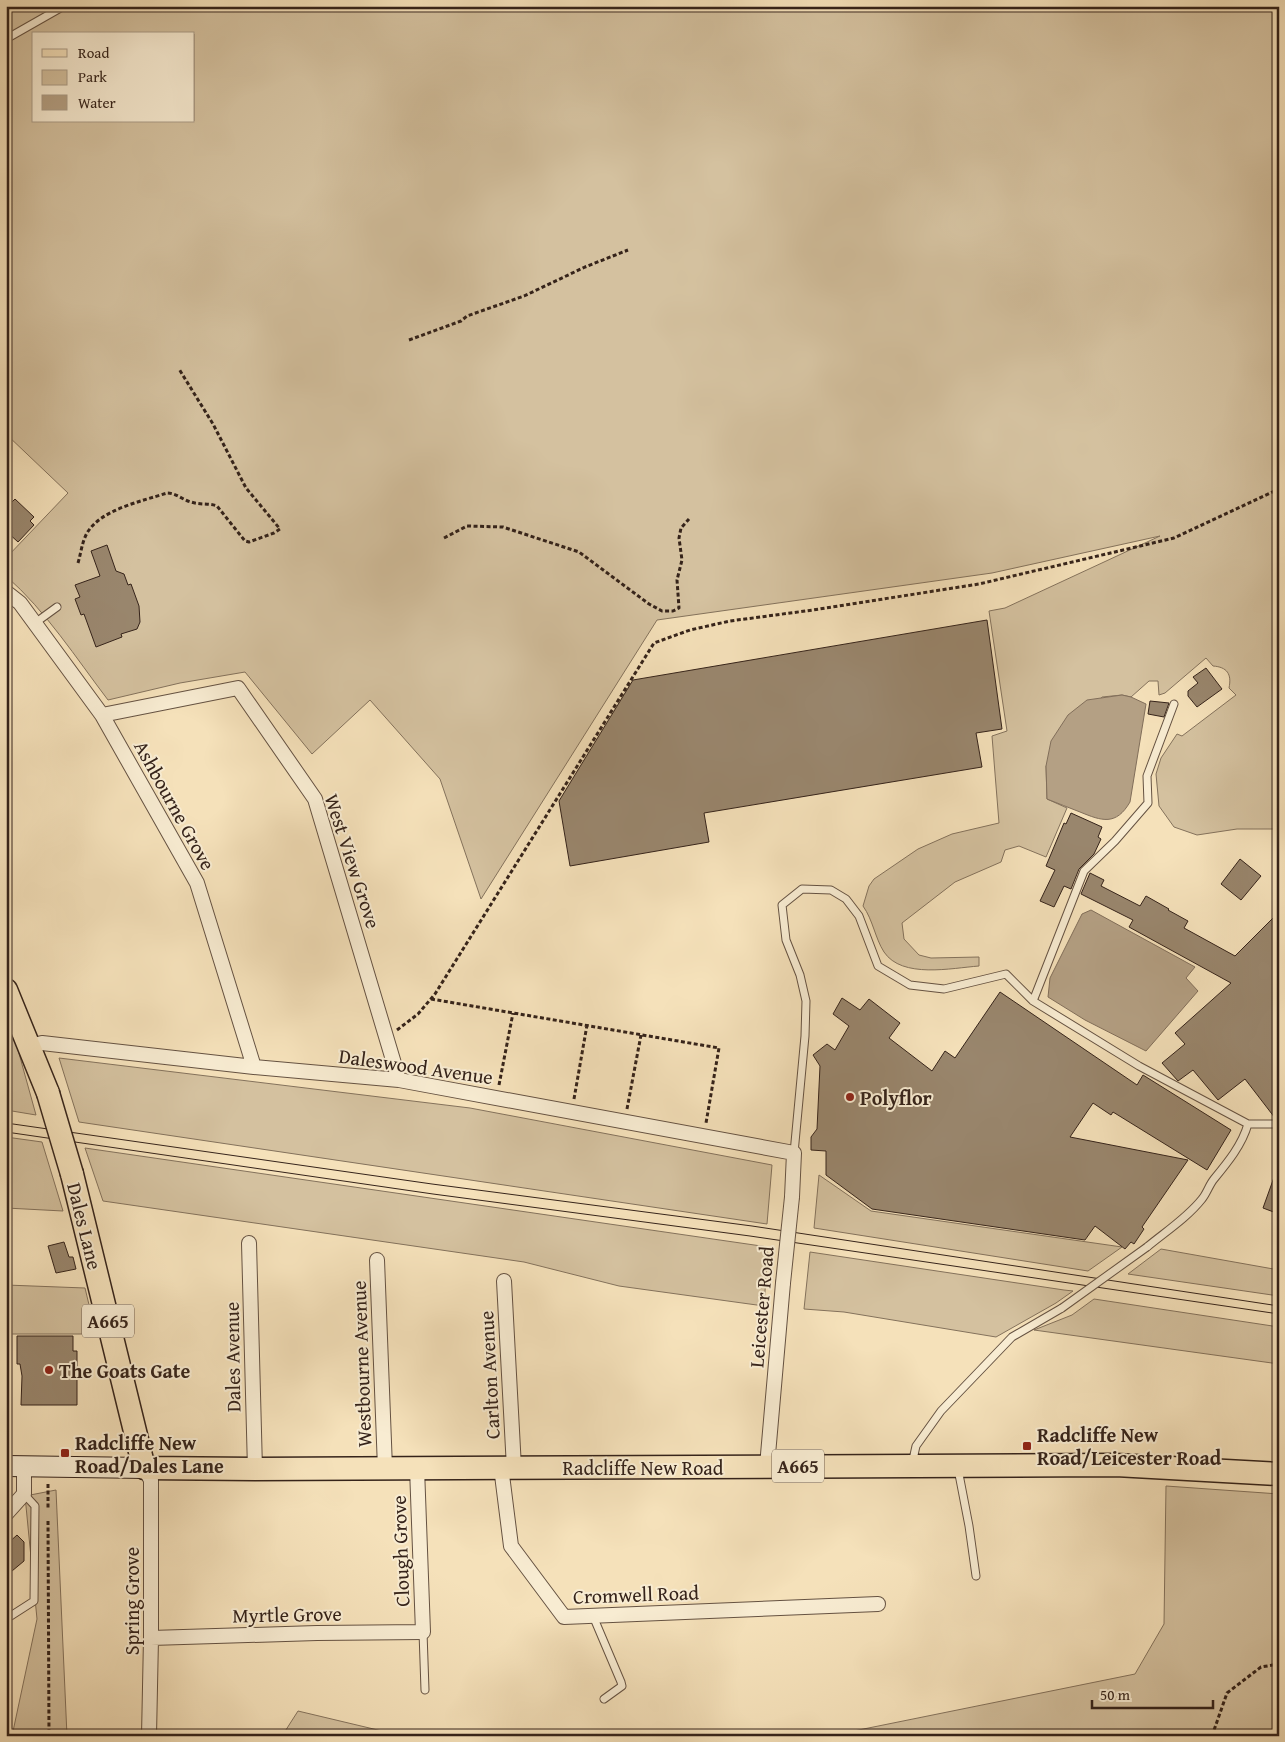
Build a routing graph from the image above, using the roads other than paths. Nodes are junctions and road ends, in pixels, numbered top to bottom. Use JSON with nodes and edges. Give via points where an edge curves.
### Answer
{"nodes":[{"id":1,"x":64,"y":6,"type":"edge"},
{"id":2,"x":6,"y":39,"type":"edge"},
{"id":3,"x":6,"y":592,"type":"edge"},
{"id":4,"x":57,"y":607,"type":"dead end"},
{"id":5,"x":35,"y":623,"type":"junction"},
{"id":6,"x":1174,"y":704,"type":"dead end"},
{"id":7,"x":102,"y":715,"type":"junction"},
{"id":8,"x":6,"y":990,"type":"edge"},
{"id":9,"x":1033,"y":1001,"type":"junction"},
{"id":10,"x":30,"y":1046,"type":"junction"},
{"id":11,"x":254,"y":1067,"type":"junction"},
{"id":12,"x":400,"y":1080,"type":"junction"},
{"id":13,"x":1279,"y":1121,"type":"edge"},
{"id":14,"x":1248,"y":1124,"type":"junction"},
{"id":15,"x":794,"y":1153,"type":"junction"},
{"id":16,"x":249,"y":1244,"type":"dead end"},
{"id":17,"x":377,"y":1260,"type":"dead end"},
{"id":18,"x":504,"y":1280,"type":"dead end"},
{"id":19,"x":15,"y":1466,"type":"edge"},
{"id":20,"x":767,"y":1466,"type":"junction"},
{"id":21,"x":911,"y":1466,"type":"junction"},
{"id":22,"x":957,"y":1466,"type":"junction"},
{"id":23,"x":144,"y":1468,"type":"junction"},
{"id":24,"x":385,"y":1468,"type":"junction"},
{"id":25,"x":417,"y":1468,"type":"junction"},
{"id":26,"x":507,"y":1468,"type":"junction"},
{"id":27,"x":255,"y":1469,"type":"junction"},
{"id":28,"x":1279,"y":1474,"type":"edge"},
{"id":29,"x":24,"y":1494,"type":"junction"},
{"id":30,"x":6,"y":1514,"type":"edge"},
{"id":31,"x":976,"y":1576,"type":"dead end"},
{"id":32,"x":878,"y":1604,"type":"dead end"},
{"id":33,"x":592,"y":1616,"type":"junction"},
{"id":34,"x":6,"y":1619,"type":"edge"},
{"id":35,"x":423,"y":1632,"type":"junction"},
{"id":36,"x":152,"y":1638,"type":"junction"},
{"id":37,"x":425,"y":1690,"type":"dead end"},
{"id":38,"x":604,"y":1699,"type":"dead end"},
{"id":39,"x":149,"y":1736,"type":"edge"}],
"edges":[{"from":1,"to":2,"type":"lane"},
{"from":3,"to":5,"type":"street","name":"Ashbourne Grove","via":[[20,603]]},
{"from":4,"to":5,"type":"lane"},
{"from":5,"to":7,"type":"street","name":"Ashbourne Grove"},
{"from":6,"to":9,"type":"lane","via":[[1147,776],[1148,803],[1084,871]]},
{"from":7,"to":11,"type":"street","name":"Ashbourne Grove","via":[[197,883]]},
{"from":7,"to":12,"type":"street","name":"West View Grove","via":[[238,688],[315,799]]},
{"from":8,"to":10,"type":"main road","name":"Dales Lane","number":"A665"},
{"from":9,"to":14,"type":"lane","via":[[1139,1066]]},
{"from":9,"to":15,"type":"lane","via":[[1006,974],[944,989],[910,985],[878,966],[859,916],[846,899],[831,890],[802,889],[782,906],[786,940],[806,1001]]},
{"from":10,"to":11,"type":"street","name":"Daleswood Avenue","via":[[42,1044]]},
{"from":10,"to":23,"type":"main road","name":"Dales Lane","number":"A665","bridge":true,"via":[[72,1174]]},
{"from":11,"to":12,"type":"street","name":"Daleswood Avenue"},
{"from":12,"to":15,"type":"street","name":"Daleswood Avenue"},
{"from":13,"to":14,"type":"lane","via":[[1275,1124]]},
{"from":14,"to":21,"type":"lane","bridge":true,"via":[[1229,1161],[1203,1198],[1147,1247],[1062,1308],[1012,1337],[941,1411],[916,1446]]},
{"from":15,"to":20,"type":"street","name":"Leicester Road","bridge":true},
{"from":16,"to":27,"type":"street","name":"Dales Avenue"},
{"from":17,"to":24,"type":"street","name":"Westbourne Avenue"},
{"from":18,"to":26,"type":"street","name":"Carlton Avenue"},
{"from":19,"to":23,"type":"main road","name":"Radcliffe New Road"},
{"from":19,"to":29,"type":"street"},
{"from":20,"to":21,"type":"main road","name":"Radcliffe New Road","number":"A665"},
{"from":20,"to":26,"type":"main road","name":"Radcliffe New Road","number":"A665"},
{"from":21,"to":22,"type":"main road","name":"Radcliffe New Road","number":"A665"},
{"from":22,"to":28,"type":"main road","name":"Radcliffe New Road","number":"A665","via":[[1116,1465]]},
{"from":22,"to":31,"type":"lane"},
{"from":23,"to":27,"type":"main road","name":"Radcliffe New Road","number":"A665"},
{"from":23,"to":36,"type":"street","name":"Spring Grove","via":[[151,1480]]},
{"from":24,"to":25,"type":"main road","name":"Radcliffe New Road","number":"A665"},
{"from":24,"to":27,"type":"main road","name":"Radcliffe New Road","number":"A665"},
{"from":25,"to":26,"type":"main road","name":"Radcliffe New Road","number":"A665"},
{"from":25,"to":35,"type":"street","name":"Clough Grove"},
{"from":26,"to":33,"type":"street","name":"Cromwell Road","via":[[511,1546],[564,1617]]},
{"from":29,"to":30,"type":"street"},
{"from":29,"to":34,"type":"lane","via":[[34,1506],[34,1601]]},
{"from":32,"to":33,"type":"street","name":"Cromwell Road"},
{"from":33,"to":38,"type":"lane","via":[[622,1686]]},
{"from":35,"to":36,"type":"street","name":"Myrtle Grove"},
{"from":35,"to":37,"type":"lane"},
{"from":36,"to":39,"type":"street","name":"Spring Grove"}]}
